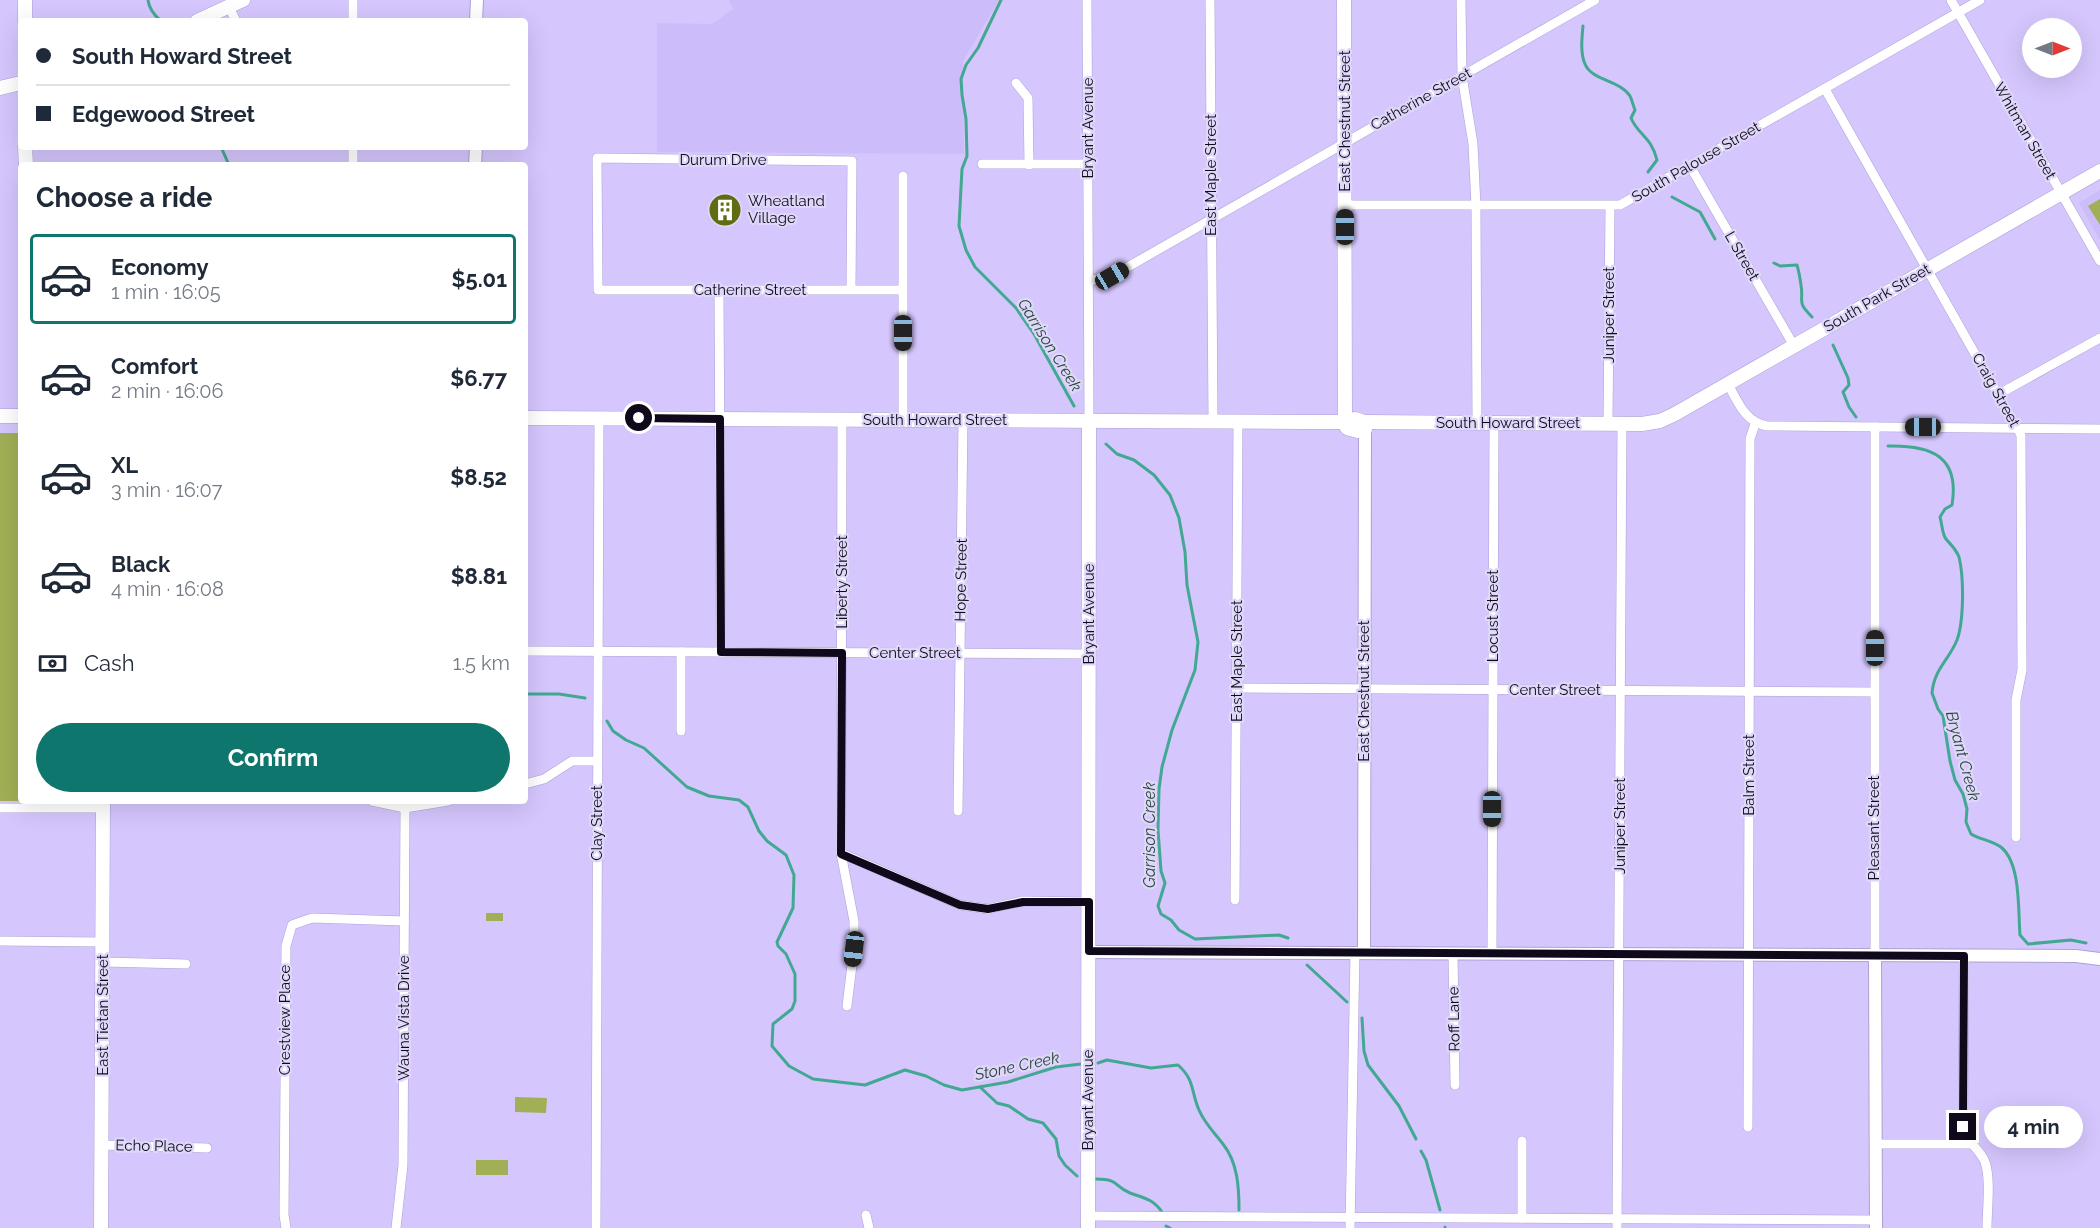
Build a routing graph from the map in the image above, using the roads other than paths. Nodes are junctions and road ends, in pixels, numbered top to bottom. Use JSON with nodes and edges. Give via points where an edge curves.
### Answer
{"nodes":[{"id":1,"x":25,"y":0,"type":"edge"},
{"id":2,"x":243,"y":0,"type":"edge"},
{"id":3,"x":353,"y":0,"type":"edge"},
{"id":4,"x":477,"y":0,"type":"edge"},
{"id":5,"x":1087,"y":0,"type":"edge"},
{"id":6,"x":1210,"y":0,"type":"edge"},
{"id":7,"x":1344,"y":0,"type":"edge"},
{"id":8,"x":1461,"y":0,"type":"edge"},
{"id":9,"x":1595,"y":0,"type":"edge"},
{"id":10,"x":1951,"y":0,"type":"edge"},
{"id":11,"x":1980,"y":0,"type":"edge"},
{"id":12,"x":229,"y":7,"type":"junction"},
{"id":13,"x":1958,"y":13,"type":"junction"},
{"id":14,"x":25,"y":18,"type":"edge"},
{"id":15,"x":204,"y":18,"type":"edge"},
{"id":16,"x":234,"y":18,"type":"edge"},
{"id":17,"x":353,"y":18,"type":"edge"},
{"id":18,"x":476,"y":18,"type":"edge"},
{"id":19,"x":1462,"y":76,"type":"junction"},
{"id":20,"x":1016,"y":83,"type":"dead end"},
{"id":21,"x":18,"y":84,"type":"edge"},
{"id":22,"x":0,"y":88,"type":"edge"},
{"id":23,"x":1825,"y":89,"type":"junction"},
{"id":24,"x":1345,"y":142,"type":"junction"},
{"id":25,"x":1088,"y":164,"type":"junction"},
{"id":26,"x":982,"y":165,"type":"dead end"},
{"id":27,"x":1029,"y":165,"type":"junction"},
{"id":28,"x":1690,"y":166,"type":"junction"},
{"id":29,"x":2100,"y":171,"type":"edge"},
{"id":30,"x":903,"y":176,"type":"dead end"},
{"id":31,"x":2061,"y":193,"type":"junction"},
{"id":32,"x":1345,"y":205,"type":"junction"},
{"id":33,"x":1476,"y":206,"type":"junction"},
{"id":34,"x":1610,"y":207,"type":"junction"},
{"id":35,"x":1212,"y":218,"type":"junction"},
{"id":36,"x":2100,"y":261,"type":"edge"},
{"id":37,"x":1928,"y":269,"type":"junction"},
{"id":38,"x":1089,"y":281,"type":"junction"},
{"id":39,"x":597,"y":290,"type":"joint"},
{"id":40,"x":850,"y":290,"type":"junction"},
{"id":41,"x":903,"y":290,"type":"junction"},
{"id":42,"x":719,"y":291,"type":"junction"},
{"id":43,"x":2100,"y":338,"type":"edge"},
{"id":44,"x":1794,"y":346,"type":"junction"},
{"id":45,"x":1728,"y":384,"type":"junction"},
{"id":46,"x":2000,"y":394,"type":"junction"},
{"id":47,"x":0,"y":416,"type":"edge"},
{"id":48,"x":18,"y":416,"type":"edge"},
{"id":49,"x":528,"y":418,"type":"edge"},
{"id":50,"x":599,"y":418,"type":"junction"},
{"id":51,"x":720,"y":419,"type":"junction"},
{"id":52,"x":842,"y":419,"type":"junction"},
{"id":53,"x":903,"y":420,"type":"junction"},
{"id":54,"x":963,"y":420,"type":"junction"},
{"id":55,"x":1089,"y":420,"type":"junction"},
{"id":56,"x":1213,"y":421,"type":"junction"},
{"id":57,"x":1238,"y":421,"type":"junction"},
{"id":58,"x":1345,"y":422,"type":"junction"},
{"id":59,"x":1652,"y":422,"type":"joint"},
{"id":60,"x":1477,"y":423,"type":"junction"},
{"id":61,"x":1494,"y":423,"type":"junction"},
{"id":62,"x":1615,"y":423,"type":"junction"},
{"id":63,"x":1755,"y":424,"type":"junction"},
{"id":64,"x":1365,"y":426,"type":"junction"},
{"id":65,"x":1875,"y":427,"type":"junction"},
{"id":66,"x":2019,"y":428,"type":"junction"},
{"id":67,"x":2100,"y":429,"type":"edge"},
{"id":68,"x":528,"y":651,"type":"edge"},
{"id":69,"x":598,"y":652,"type":"junction"},
{"id":70,"x":681,"y":652,"type":"junction"},
{"id":71,"x":721,"y":652,"type":"junction"},
{"id":72,"x":842,"y":653,"type":"junction"},
{"id":73,"x":960,"y":654,"type":"junction"},
{"id":74,"x":1089,"y":654,"type":"junction"},
{"id":75,"x":1236,"y":688,"type":"junction"},
{"id":76,"x":1364,"y":689,"type":"junction"},
{"id":77,"x":1493,"y":689,"type":"junction"},
{"id":78,"x":1621,"y":690,"type":"junction"},
{"id":79,"x":1749,"y":691,"type":"junction"},
{"id":80,"x":1874,"y":692,"type":"junction"},
{"id":81,"x":681,"y":731,"type":"dead end"},
{"id":82,"x":597,"y":761,"type":"junction"},
{"id":83,"x":528,"y":783,"type":"edge"},
{"id":84,"x":386,"y":804,"type":"edge"},
{"id":85,"x":430,"y":804,"type":"edge"},
{"id":86,"x":103,"y":805,"type":"edge"},
{"id":87,"x":0,"y":808,"type":"edge"},
{"id":88,"x":405,"y":808,"type":"junction"},
{"id":89,"x":958,"y":811,"type":"dead end"},
{"id":90,"x":2016,"y":837,"type":"dead end"},
{"id":91,"x":841,"y":854,"type":"junction"},
{"id":92,"x":1235,"y":900,"type":"dead end"},
{"id":93,"x":1089,"y":902,"type":"junction"},
{"id":94,"x":404,"y":921,"type":"junction"},
{"id":95,"x":0,"y":940,"type":"edge"},
{"id":96,"x":103,"y":942,"type":"junction"},
{"id":97,"x":1089,"y":951,"type":"junction"},
{"id":98,"x":1360,"y":952,"type":"junction"},
{"id":99,"x":1453,"y":953,"type":"junction"},
{"id":100,"x":1492,"y":953,"type":"junction"},
{"id":101,"x":1619,"y":954,"type":"junction"},
{"id":102,"x":1749,"y":955,"type":"junction"},
{"id":103,"x":1875,"y":955,"type":"junction"},
{"id":104,"x":1964,"y":956,"type":"junction"},
{"id":105,"x":2100,"y":958,"type":"edge"},
{"id":106,"x":103,"y":963,"type":"junction"},
{"id":107,"x":186,"y":964,"type":"dead end"},
{"id":108,"x":848,"y":1006,"type":"dead end"},
{"id":109,"x":1455,"y":1085,"type":"dead end"},
{"id":110,"x":1748,"y":1127,"type":"dead end"},
{"id":111,"x":1522,"y":1141,"type":"dead end"},
{"id":112,"x":1876,"y":1144,"type":"junction"},
{"id":113,"x":1972,"y":1144,"type":"junction"},
{"id":114,"x":101,"y":1145,"type":"junction"},
{"id":115,"x":207,"y":1148,"type":"dead end"},
{"id":116,"x":866,"y":1215,"type":"dead end"},
{"id":117,"x":1350,"y":1217,"type":"junction"},
{"id":118,"x":1522,"y":1218,"type":"junction"},
{"id":119,"x":1088,"y":1222,"type":"edge"},
{"id":120,"x":1617,"y":1223,"type":"edge"},
{"id":121,"x":1876,"y":1224,"type":"edge"},
{"id":122,"x":101,"y":1228,"type":"edge"},
{"id":123,"x":286,"y":1228,"type":"edge"},
{"id":124,"x":396,"y":1228,"type":"edge"},
{"id":125,"x":596,"y":1228,"type":"edge"},
{"id":126,"x":869,"y":1228,"type":"edge"},
{"id":127,"x":1350,"y":1228,"type":"edge"},
{"id":128,"x":1987,"y":1228,"type":"edge"}],
"edges":[{"from":1,"to":14,"type":"main road"},
{"from":2,"to":12,"type":"main road"},
{"from":3,"to":17,"type":"street"},
{"from":4,"to":18,"type":"street"},
{"from":5,"to":25,"type":"street","name":"Bryant Avenue"},
{"from":6,"to":35,"type":"street","name":"East Maple Street"},
{"from":7,"to":24,"type":"main road","name":"East Chestnut Street"},
{"from":8,"to":19,"type":"street"},
{"from":9,"to":19,"type":"street","name":"Catherine Street"},
{"from":10,"to":13,"type":"street","name":"Whitman Street"},
{"from":11,"to":13,"type":"street","name":"South Palouse Street"},
{"from":12,"to":15,"type":"main road"},
{"from":12,"to":16,"type":"street"},
{"from":13,"to":23,"type":"street","name":"South Palouse Street"},
{"from":13,"to":31,"type":"street","name":"Whitman Street"},
{"from":19,"to":24,"type":"street","name":"Catherine Street"},
{"from":19,"to":33,"type":"street","via":[[1473,144]]},
{"from":20,"to":27,"type":"street","via":[[1028,98]]},
{"from":21,"to":22,"type":"main road"},
{"from":23,"to":28,"type":"street","name":"South Palouse Street"},
{"from":23,"to":37,"type":"street","name":"Craig Street"},
{"from":24,"to":32,"type":"main road","name":"East Chestnut Street"},
{"from":24,"to":35,"type":"street","name":"Catherine Street"},
{"from":25,"to":27,"type":"street"},
{"from":25,"to":38,"type":"street","name":"Bryant Avenue"},
{"from":26,"to":27,"type":"street"},
{"from":28,"to":34,"type":"street","name":"South Palouse Street","via":[[1627,202]]},
{"from":28,"to":44,"type":"street","name":"L Street"},
{"from":29,"to":31,"type":"main road","name":"South Park Street"},
{"from":30,"to":41,"type":"street"},
{"from":31,"to":36,"type":"street","name":"Whitman Street"},
{"from":31,"to":37,"type":"main road","name":"South Park Street"},
{"from":32,"to":33,"type":"street","name":"South Palouse Street"},
{"from":32,"to":58,"type":"main road","name":"East Chestnut Street"},
{"from":33,"to":34,"type":"street","name":"South Palouse Street"},
{"from":33,"to":60,"type":"street"},
{"from":34,"to":62,"type":"street","name":"Juniper Street"},
{"from":35,"to":38,"type":"street","name":"Catherine Street","via":[[1112,276]]},
{"from":35,"to":56,"type":"street","name":"East Maple Street"},
{"from":37,"to":44,"type":"main road","name":"South Park Street"},
{"from":37,"to":46,"type":"street","name":"Craig Street"},
{"from":38,"to":55,"type":"street","name":"Bryant Avenue"},
{"from":39,"to":40,"type":"street","name":"Durum Drive","via":[[597,158],[852,161]]},
{"from":39,"to":42,"type":"street","name":"Catherine Street"},
{"from":40,"to":41,"type":"street","name":"Catherine Street"},
{"from":40,"to":42,"type":"street","name":"Catherine Street"},
{"from":41,"to":53,"type":"street"},
{"from":42,"to":51,"type":"street"},
{"from":43,"to":46,"type":"street"},
{"from":44,"to":45,"type":"main road","name":"South Park Street"},
{"from":45,"to":59,"type":"main road","name":"South Park Street","via":[[1675,414]]},
{"from":45,"to":63,"type":"street"},
{"from":46,"to":66,"type":"street","name":"Craig Street"},
{"from":47,"to":48,"type":"main road"},
{"from":49,"to":50,"type":"main road","name":"South Howard Street"},
{"from":50,"to":51,"type":"main road","name":"South Howard Street"},
{"from":50,"to":69,"type":"street","name":"Clay Street"},
{"from":51,"to":52,"type":"main road","name":"South Howard Street"},
{"from":51,"to":71,"type":"street"},
{"from":52,"to":53,"type":"main road","name":"South Howard Street"},
{"from":52,"to":72,"type":"street","name":"Liberty Street"},
{"from":53,"to":54,"type":"main road","name":"South Howard Street"},
{"from":54,"to":55,"type":"main road","name":"South Howard Street"},
{"from":54,"to":73,"type":"street","name":"Hope Street"},
{"from":55,"to":56,"type":"main road","name":"South Howard Street"},
{"from":55,"to":74,"type":"main road","name":"Bryant Avenue"},
{"from":56,"to":57,"type":"main road","name":"South Howard Street"},
{"from":57,"to":58,"type":"main road","name":"South Howard Street"},
{"from":57,"to":75,"type":"street","name":"East Maple Street"},
{"from":58,"to":64,"type":"main road","name":"South Howard Street","via":[[1347,428],[1358,432]]},
{"from":59,"to":62,"type":"main road","name":"South Howard Street"},
{"from":60,"to":61,"type":"main road","name":"South Howard Street"},
{"from":60,"to":64,"type":"main road","name":"South Howard Street","via":[[1381,422]]},
{"from":61,"to":62,"type":"main road","name":"South Howard Street"},
{"from":61,"to":77,"type":"street","name":"Locust Street"},
{"from":62,"to":78,"type":"street","name":"Juniper Street"},
{"from":63,"to":65,"type":"street"},
{"from":63,"to":79,"type":"street","name":"Balm Street","via":[[1750,439]]},
{"from":64,"to":76,"type":"street","name":"East Chestnut Street"},
{"from":65,"to":66,"type":"street"},
{"from":65,"to":80,"type":"street","name":"Pleasant Street"},
{"from":66,"to":67,"type":"street"},
{"from":66,"to":90,"type":"street","name":"Craig Street","via":[[2022,670],[2016,700]]},
{"from":68,"to":69,"type":"street","name":"Center Street"},
{"from":69,"to":70,"type":"street","name":"Center Street"},
{"from":69,"to":82,"type":"street","name":"Clay Street"},
{"from":70,"to":71,"type":"street","name":"Center Street"},
{"from":70,"to":81,"type":"street"},
{"from":71,"to":72,"type":"street","name":"Center Street"},
{"from":72,"to":73,"type":"street","name":"Center Street"},
{"from":72,"to":91,"type":"street","name":"Liberty Street"},
{"from":73,"to":74,"type":"street","name":"Center Street"},
{"from":73,"to":89,"type":"street","name":"Hope Street"},
{"from":74,"to":93,"type":"main road","name":"Bryant Avenue"},
{"from":75,"to":76,"type":"street","name":"Center Street"},
{"from":75,"to":92,"type":"street","name":"East Maple Street"},
{"from":76,"to":77,"type":"street","name":"Center Street"},
{"from":76,"to":98,"type":"street","name":"East Chestnut Street"},
{"from":77,"to":78,"type":"street","name":"Center Street"},
{"from":77,"to":100,"type":"street","name":"Locust Street"},
{"from":78,"to":79,"type":"street","name":"Center Street"},
{"from":78,"to":101,"type":"street","name":"Juniper Street"},
{"from":79,"to":80,"type":"street","name":"Center Street"},
{"from":79,"to":102,"type":"street","name":"Balm Street"},
{"from":80,"to":103,"type":"street","name":"Pleasant Street"},
{"from":82,"to":83,"type":"street","via":[[572,761],[544,779]]},
{"from":82,"to":125,"type":"street","name":"Clay Street"},
{"from":84,"to":88,"type":"street"},
{"from":85,"to":88,"type":"street"},
{"from":86,"to":87,"type":"street"},
{"from":86,"to":96,"type":"main road","name":"East Tietan Street"},
{"from":88,"to":94,"type":"street","name":"Wauna Vista Drive"},
{"from":91,"to":93,"type":"street","via":[[960,905],[988,909],[1023,902]]},
{"from":91,"to":108,"type":"street","name":"Liberty Street","via":[[854,921]]},
{"from":93,"to":97,"type":"main road","name":"Bryant Avenue"},
{"from":94,"to":123,"type":"street","name":"Crestview Place","via":[[312,918],[292,925],[286,946]]},
{"from":94,"to":124,"type":"street","name":"Wauna Vista Drive","via":[[404,1165]]},
{"from":95,"to":96,"type":"street"},
{"from":96,"to":106,"type":"main road","name":"East Tietan Street"},
{"from":97,"to":98,"type":"street"},
{"from":97,"to":119,"type":"main road","name":"Bryant Avenue"},
{"from":98,"to":99,"type":"street"},
{"from":98,"to":117,"type":"street","name":"East Chestnut Street"},
{"from":99,"to":100,"type":"street"},
{"from":99,"to":109,"type":"street","name":"Roff Lane"},
{"from":100,"to":101,"type":"street"},
{"from":101,"to":102,"type":"street"},
{"from":101,"to":120,"type":"street","name":"Juniper Street"},
{"from":102,"to":103,"type":"street"},
{"from":102,"to":110,"type":"street","name":"Balm Street"},
{"from":103,"to":104,"type":"street"},
{"from":103,"to":112,"type":"street","name":"Pleasant Street"},
{"from":104,"to":105,"type":"street"},
{"from":104,"to":113,"type":"street","via":[[1963,1127]]},
{"from":106,"to":107,"type":"street"},
{"from":106,"to":114,"type":"main road","name":"East Tietan Street"},
{"from":111,"to":118,"type":"street"},
{"from":112,"to":113,"type":"street"},
{"from":112,"to":121,"type":"street","name":"Pleasant Street"},
{"from":113,"to":128,"type":"street","via":[[1986,1166]]},
{"from":114,"to":115,"type":"street","name":"Echo Place"},
{"from":114,"to":122,"type":"main road","name":"East Tietan Street"},
{"from":116,"to":126,"type":"street"},
{"from":117,"to":118,"type":"street"},
{"from":117,"to":119,"type":"street"},
{"from":117,"to":127,"type":"street","name":"East Chestnut Street"},
{"from":118,"to":120,"type":"street"},
{"from":120,"to":121,"type":"street"}]}
